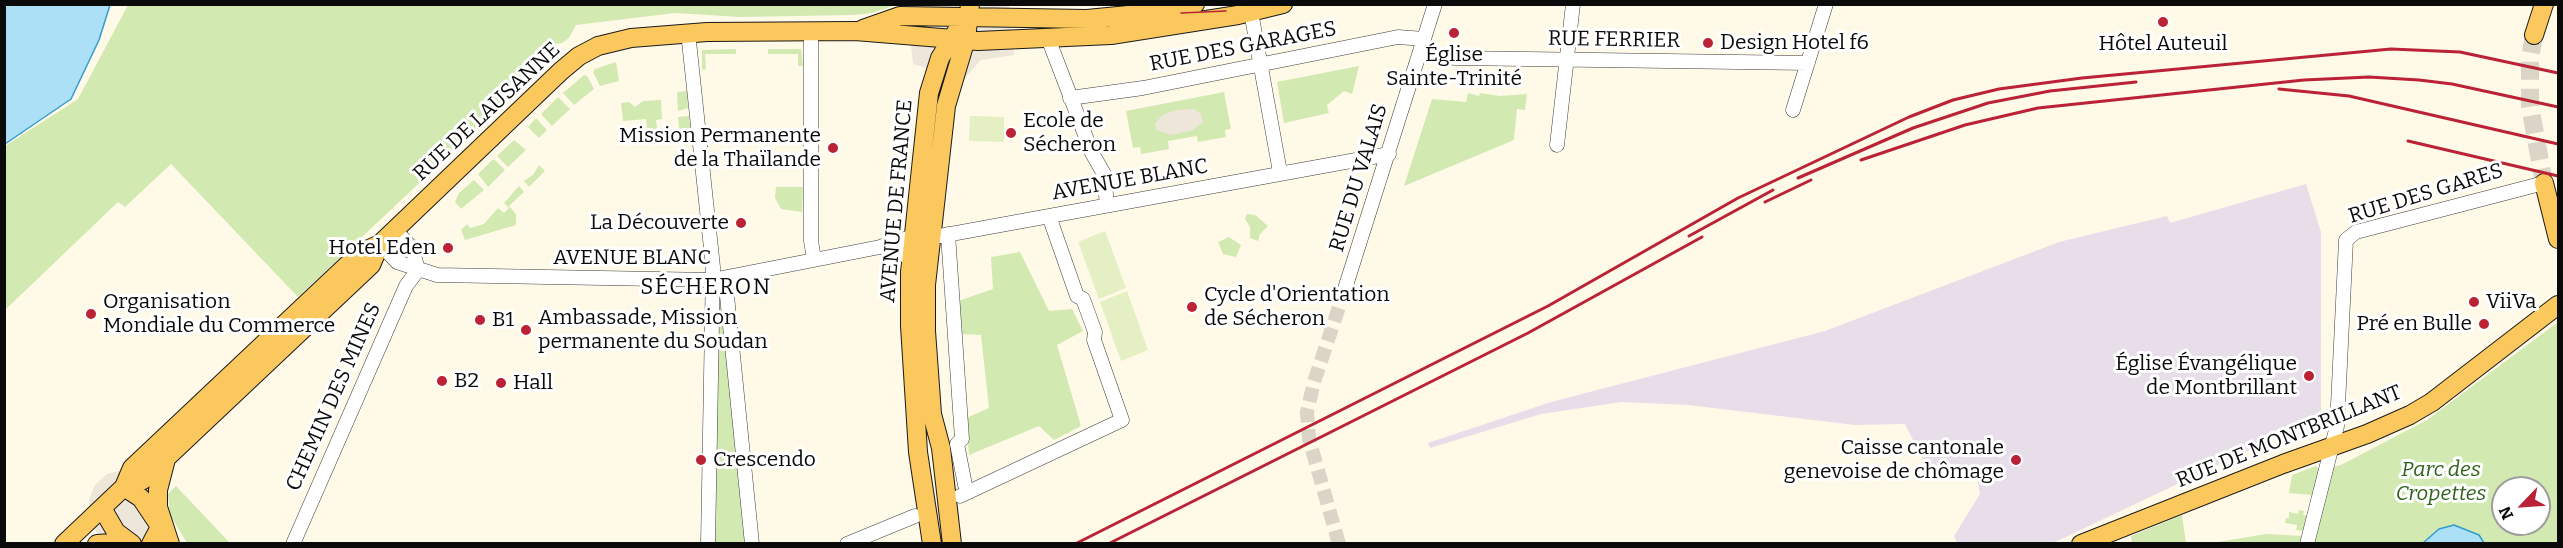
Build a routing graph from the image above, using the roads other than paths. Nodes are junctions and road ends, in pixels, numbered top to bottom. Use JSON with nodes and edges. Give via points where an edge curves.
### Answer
{"nodes":[{"id":1,"x":921,"y":4,"type":"edge"},
{"id":2,"x":1195,"y":4,"type":"edge"},
{"id":3,"x":1283,"y":4,"type":"edge"},
{"id":4,"x":1435,"y":4,"type":"edge"},
{"id":5,"x":1573,"y":4,"type":"edge"},
{"id":6,"x":1826,"y":4,"type":"edge"},
{"id":7,"x":2544,"y":4,"type":"edge"},
{"id":8,"x":969,"y":10,"type":"edge"},
{"id":9,"x":1087,"y":11,"type":"edge"},
{"id":10,"x":1251,"y":12,"type":"junction"},
{"id":11,"x":900,"y":16,"type":"junction"},
{"id":12,"x":811,"y":31,"type":"junction"},
{"id":13,"x":855,"y":31,"type":"junction"},
{"id":14,"x":682,"y":33,"type":"junction"},
{"id":15,"x":2534,"y":35,"type":"tunnel mouth"},
{"id":16,"x":959,"y":38,"type":"junction"},
{"id":17,"x":1048,"y":38,"type":"junction"},
{"id":18,"x":1424,"y":39,"type":"junction"},
{"id":19,"x":1420,"y":53,"type":"junction"},
{"id":20,"x":1566,"y":60,"type":"junction"},
{"id":21,"x":1808,"y":63,"type":"junction"},
{"id":22,"x":1262,"y":64,"type":"junction"},
{"id":23,"x":1070,"y":98,"type":"junction"},
{"id":24,"x":1792,"y":110,"type":"dead end"},
{"id":25,"x":1557,"y":145,"type":"dead end"},
{"id":26,"x":1389,"y":153,"type":"junction"},
{"id":27,"x":1280,"y":172,"type":"junction"},
{"id":28,"x":2544,"y":183,"type":"joint"},
{"id":29,"x":1107,"y":205,"type":"junction"},
{"id":30,"x":1049,"y":216,"type":"junction"},
{"id":31,"x":395,"y":230,"type":"junction"},
{"id":32,"x":930,"y":237,"type":"junction"},
{"id":33,"x":2559,"y":238,"type":"edge"},
{"id":34,"x":380,"y":244,"type":"junction"},
{"id":35,"x":880,"y":247,"type":"junction"},
{"id":36,"x":814,"y":259,"type":"junction"},
{"id":37,"x":914,"y":261,"type":"junction"},
{"id":38,"x":417,"y":270,"type":"junction"},
{"id":39,"x":719,"y":283,"type":"junction"},
{"id":40,"x":1343,"y":295,"type":"tunnel mouth"},
{"id":41,"x":2559,"y":305,"type":"edge"},
{"id":42,"x":2334,"y":446,"type":"junction"},
{"id":43,"x":166,"y":459,"type":"junction"},
{"id":44,"x":124,"y":487,"type":"junction"},
{"id":45,"x":102,"y":508,"type":"junction"},
{"id":46,"x":915,"y":516,"type":"dead end"},
{"id":47,"x":160,"y":527,"type":"junction"},
{"id":48,"x":64,"y":543,"type":"edge"},
{"id":49,"x":97,"y":543,"type":"edge"},
{"id":50,"x":129,"y":543,"type":"edge"},
{"id":51,"x":151,"y":543,"type":"edge"},
{"id":52,"x":170,"y":543,"type":"edge"},
{"id":53,"x":293,"y":543,"type":"edge"},
{"id":54,"x":708,"y":543,"type":"edge"},
{"id":55,"x":752,"y":543,"type":"edge"},
{"id":56,"x":847,"y":543,"type":"edge"},
{"id":57,"x":932,"y":543,"type":"edge"},
{"id":58,"x":952,"y":543,"type":"edge"},
{"id":59,"x":2081,"y":543,"type":"edge"},
{"id":60,"x":2307,"y":543,"type":"edge"}],
"edges":[{"from":1,"to":11,"type":"main road"},
{"from":2,"to":9,"type":"main road","name":"RUE DE LAUSANNE","via":[[1139,14]]},
{"from":3,"to":10,"type":"main road","name":"RUE DE LAUSANNE"},
{"from":4,"to":18,"type":"street","name":"RUE DU VALAIS"},
{"from":5,"to":20,"type":"street"},
{"from":6,"to":21,"type":"street"},
{"from":7,"to":15,"type":"main road"},
{"from":8,"to":9,"type":"main road","name":"RUE DE LAUSANNE"},
{"from":8,"to":11,"type":"main road","name":"RUE DE LAUSANNE"},
{"from":8,"to":16,"type":"main road","name":"AVENUE DE FRANCE"},
{"from":10,"to":17,"type":"main road","name":"RUE DE LAUSANNE","via":[[1111,35]]},
{"from":10,"to":22,"type":"street"},
{"from":11,"to":13,"type":"main road","name":"RUE DE LAUSANNE"},
{"from":12,"to":13,"type":"main road","name":"RUE DE LAUSANNE"},
{"from":12,"to":14,"type":"main road","name":"RUE DE LAUSANNE"},
{"from":12,"to":36,"type":"street"},
{"from":13,"to":16,"type":"main road","name":"RUE DE LAUSANNE"},
{"from":14,"to":31,"type":"main road","name":"RUE DE LAUSANNE","via":[[616,41],[579,56]]},
{"from":14,"to":39,"type":"street"},
{"from":16,"to":17,"type":"main road","name":"RUE DE LAUSANNE"},
{"from":16,"to":32,"type":"main road","name":"AVENUE DE FRANCE","via":[[946,105]]},
{"from":17,"to":23,"type":"street"},
{"from":18,"to":19,"type":"street","name":"RUE DU VALAIS"},
{"from":18,"to":22,"type":"street","name":"RUE DES GARAGES","via":[[1398,38]]},
{"from":19,"to":20,"type":"street","name":"RUE FERRIER","via":[[1455,58]]},
{"from":19,"to":26,"type":"street","name":"RUE DU VALAIS"},
{"from":20,"to":21,"type":"street","name":"RUE FERRIER"},
{"from":20,"to":25,"type":"street"},
{"from":21,"to":24,"type":"street"},
{"from":22,"to":23,"type":"street","name":"RUE DES GARAGES"},
{"from":22,"to":27,"type":"street"},
{"from":23,"to":29,"type":"street","via":[[1104,174]]},
{"from":26,"to":27,"type":"street","name":"AVENUE BLANC"},
{"from":26,"to":40,"type":"street","name":"RUE DU VALAIS"},
{"from":27,"to":29,"type":"street","name":"AVENUE BLANC"},
{"from":28,"to":33,"type":"main road"},
{"from":28,"to":42,"type":"street","name":"RUE DES GARES","via":[[2356,232],[2346,240]]},
{"from":29,"to":30,"type":"street","name":"AVENUE BLANC"},
{"from":30,"to":32,"type":"street","name":"AVENUE BLANC"},
{"from":30,"to":32,"type":"street","name":"AVENUE DE FRANCE","via":[[1077,296],[1083,300],[1095,332],[1094,340],[1122,420],[962,490],[957,444],[962,439]]},
{"from":31,"to":34,"type":"main road","name":"RUE DE LAUSANNE"},
{"from":31,"to":38,"type":"street","via":[[412,248]]},
{"from":32,"to":35,"type":"street","name":"AVENUE BLANC"},
{"from":32,"to":37,"type":"main road","name":"AVENUE DE FRANCE"},
{"from":32,"to":58,"type":"main road","name":"AVENUE DE FRANCE","via":[[926,331],[930,388]]},
{"from":34,"to":38,"type":"street","name":"AVENUE BLANC","via":[[397,262]]},
{"from":34,"to":43,"type":"main road","name":"RUE DE LAUSANNE","via":[[371,265]]},
{"from":34,"to":44,"type":"main road","name":"RUE DE LAUSANNE","via":[[360,253],[132,468]]},
{"from":35,"to":36,"type":"street","name":"AVENUE BLANC"},
{"from":35,"to":37,"type":"street"},
{"from":36,"to":39,"type":"street","name":"AVENUE BLANC"},
{"from":37,"to":57,"type":"main road","name":"AVENUE DE FRANCE","via":[[910,326],[918,452]]},
{"from":38,"to":39,"type":"street","name":"AVENUE BLANC","via":[[472,277]]},
{"from":38,"to":53,"type":"street","name":"CHEMIN DES MINES","via":[[406,286]]},
{"from":39,"to":54,"type":"street"},
{"from":39,"to":55,"type":"street"},
{"from":41,"to":42,"type":"main road","name":"RUE DE MONTBRILLANT","via":[[2420,409]]},
{"from":42,"to":59,"type":"main road","name":"RUE DE MONTBRILLANT"},
{"from":42,"to":60,"type":"street","name":"RUE DES GARES","via":[[2323,474]]},
{"from":43,"to":44,"type":"main road","name":"RUE DE LAUSANNE","via":[[143,480]]},
{"from":43,"to":52,"type":"main road","via":[[158,507]]},
{"from":44,"to":45,"type":"main road","name":"RUE DE LAUSANNE"},
{"from":44,"to":47,"type":"main road","via":[[146,503]]},
{"from":45,"to":48,"type":"main road","name":"RUE DE LAUSANNE"},
{"from":45,"to":50,"type":"main road","via":[[111,526]]},
{"from":46,"to":56,"type":"street"},
{"from":47,"to":51,"type":"main road"},
{"from":47,"to":52,"type":"main road"},
{"from":49,"to":50,"type":"main road"}]}
